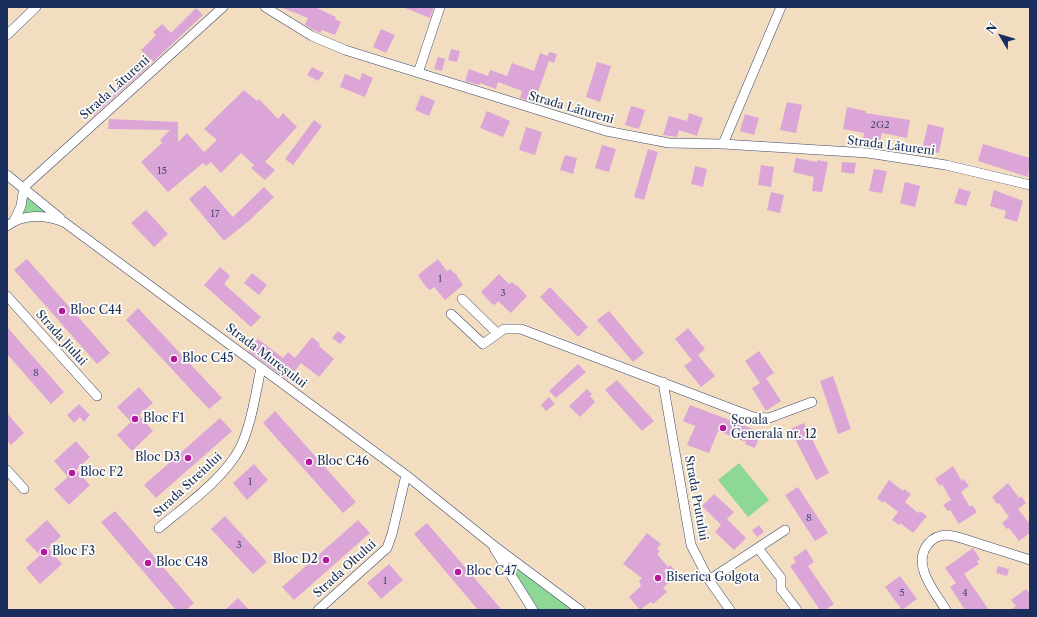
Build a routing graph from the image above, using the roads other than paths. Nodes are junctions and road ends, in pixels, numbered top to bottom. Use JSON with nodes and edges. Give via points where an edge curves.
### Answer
{"nodes":[{"id":1,"x":36,"y":7,"type":"edge"},
{"id":2,"x":223,"y":7,"type":"edge"},
{"id":3,"x":264,"y":7,"type":"edge"},
{"id":4,"x":440,"y":7,"type":"edge"},
{"id":5,"x":780,"y":7,"type":"edge"},
{"id":6,"x":7,"y":35,"type":"edge"},
{"id":7,"x":418,"y":73,"type":"junction"},
{"id":8,"x":723,"y":144,"type":"junction"},
{"id":9,"x":7,"y":175,"type":"edge"},
{"id":10,"x":1030,"y":186,"type":"edge"},
{"id":11,"x":24,"y":187,"type":"junction"},
{"id":12,"x":64,"y":222,"type":"junction"},
{"id":13,"x":10,"y":224,"type":"edge"},
{"id":14,"x":7,"y":296,"type":"edge"},
{"id":15,"x":462,"y":299,"type":"dead end"},
{"id":16,"x":451,"y":314,"type":"dead end"},
{"id":17,"x":497,"y":333,"type":"junction"},
{"id":18,"x":261,"y":368,"type":"junction"},
{"id":19,"x":663,"y":382,"type":"junction"},
{"id":20,"x":97,"y":396,"type":"dead end"},
{"id":21,"x":812,"y":402,"type":"dead end"},
{"id":22,"x":7,"y":470,"type":"edge"},
{"id":23,"x":406,"y":475,"type":"junction"},
{"id":24,"x":24,"y":489,"type":"dead end"},
{"id":25,"x":159,"y":528,"type":"dead end"},
{"id":26,"x":785,"y":530,"type":"dead end"},
{"id":27,"x":493,"y":545,"type":"junction"},
{"id":28,"x":758,"y":548,"type":"junction"},
{"id":29,"x":1030,"y":560,"type":"edge"},
{"id":30,"x":709,"y":580,"type":"junction"},
{"id":31,"x":318,"y":610,"type":"edge"},
{"id":32,"x":533,"y":610,"type":"edge"},
{"id":33,"x":580,"y":610,"type":"edge"},
{"id":34,"x":730,"y":610,"type":"edge"},
{"id":35,"x":797,"y":610,"type":"edge"},
{"id":36,"x":946,"y":610,"type":"edge"}],
"edges":[{"from":1,"to":6,"type":"street"},
{"from":2,"to":11,"type":"street","name":"Strada Lătureni"},
{"from":3,"to":7,"type":"street","name":"Strada Lătureni","via":[[322,41]]},
{"from":4,"to":7,"type":"street"},
{"from":5,"to":8,"type":"street"},
{"from":7,"to":8,"type":"street","name":"Strada Lătureni","via":[[606,132],[669,143]]},
{"from":8,"to":10,"type":"street","name":"Strada Lătureni","via":[[868,152],[946,165]]},
{"from":9,"to":11,"type":"street"},
{"from":11,"to":12,"type":"street"},
{"from":11,"to":13,"type":"street","name":"Strada Mureșului","via":[[21,206]]},
{"from":12,"to":13,"type":"street","name":"Strada Mureșului","via":[[39,216]]},
{"from":12,"to":18,"type":"street","name":"Strada Mureșului"},
{"from":14,"to":20,"type":"street","name":"Strada Jiului"},
{"from":15,"to":17,"type":"street"},
{"from":16,"to":17,"type":"street","via":[[483,344]]},
{"from":17,"to":19,"type":"street","via":[[504,329],[521,329]]},
{"from":18,"to":23,"type":"street","name":"Strada Mureșului"},
{"from":18,"to":25,"type":"street","name":"Strada Streiului","via":[[244,436],[236,454],[215,480]]},
{"from":19,"to":21,"type":"street","via":[[761,419]]},
{"from":19,"to":30,"type":"street","name":"Strada Prutului","via":[[690,538],[694,552]]},
{"from":22,"to":24,"type":"street"},
{"from":23,"to":27,"type":"street","name":"Strada Mureșului"},
{"from":23,"to":31,"type":"street","name":"Strada Oltului","via":[[387,548]]},
{"from":26,"to":28,"type":"street"},
{"from":27,"to":32,"type":"street","name":"Strada Mureșului"},
{"from":27,"to":33,"type":"street","name":"Strada Mureșului"},
{"from":28,"to":30,"type":"street"},
{"from":28,"to":35,"type":"street","via":[[781,578],[781,589]]},
{"from":29,"to":36,"type":"street","via":[[956,537],[937,537],[927,545],[922,565]]},
{"from":30,"to":34,"type":"street","name":"Strada Prutului"}]}
